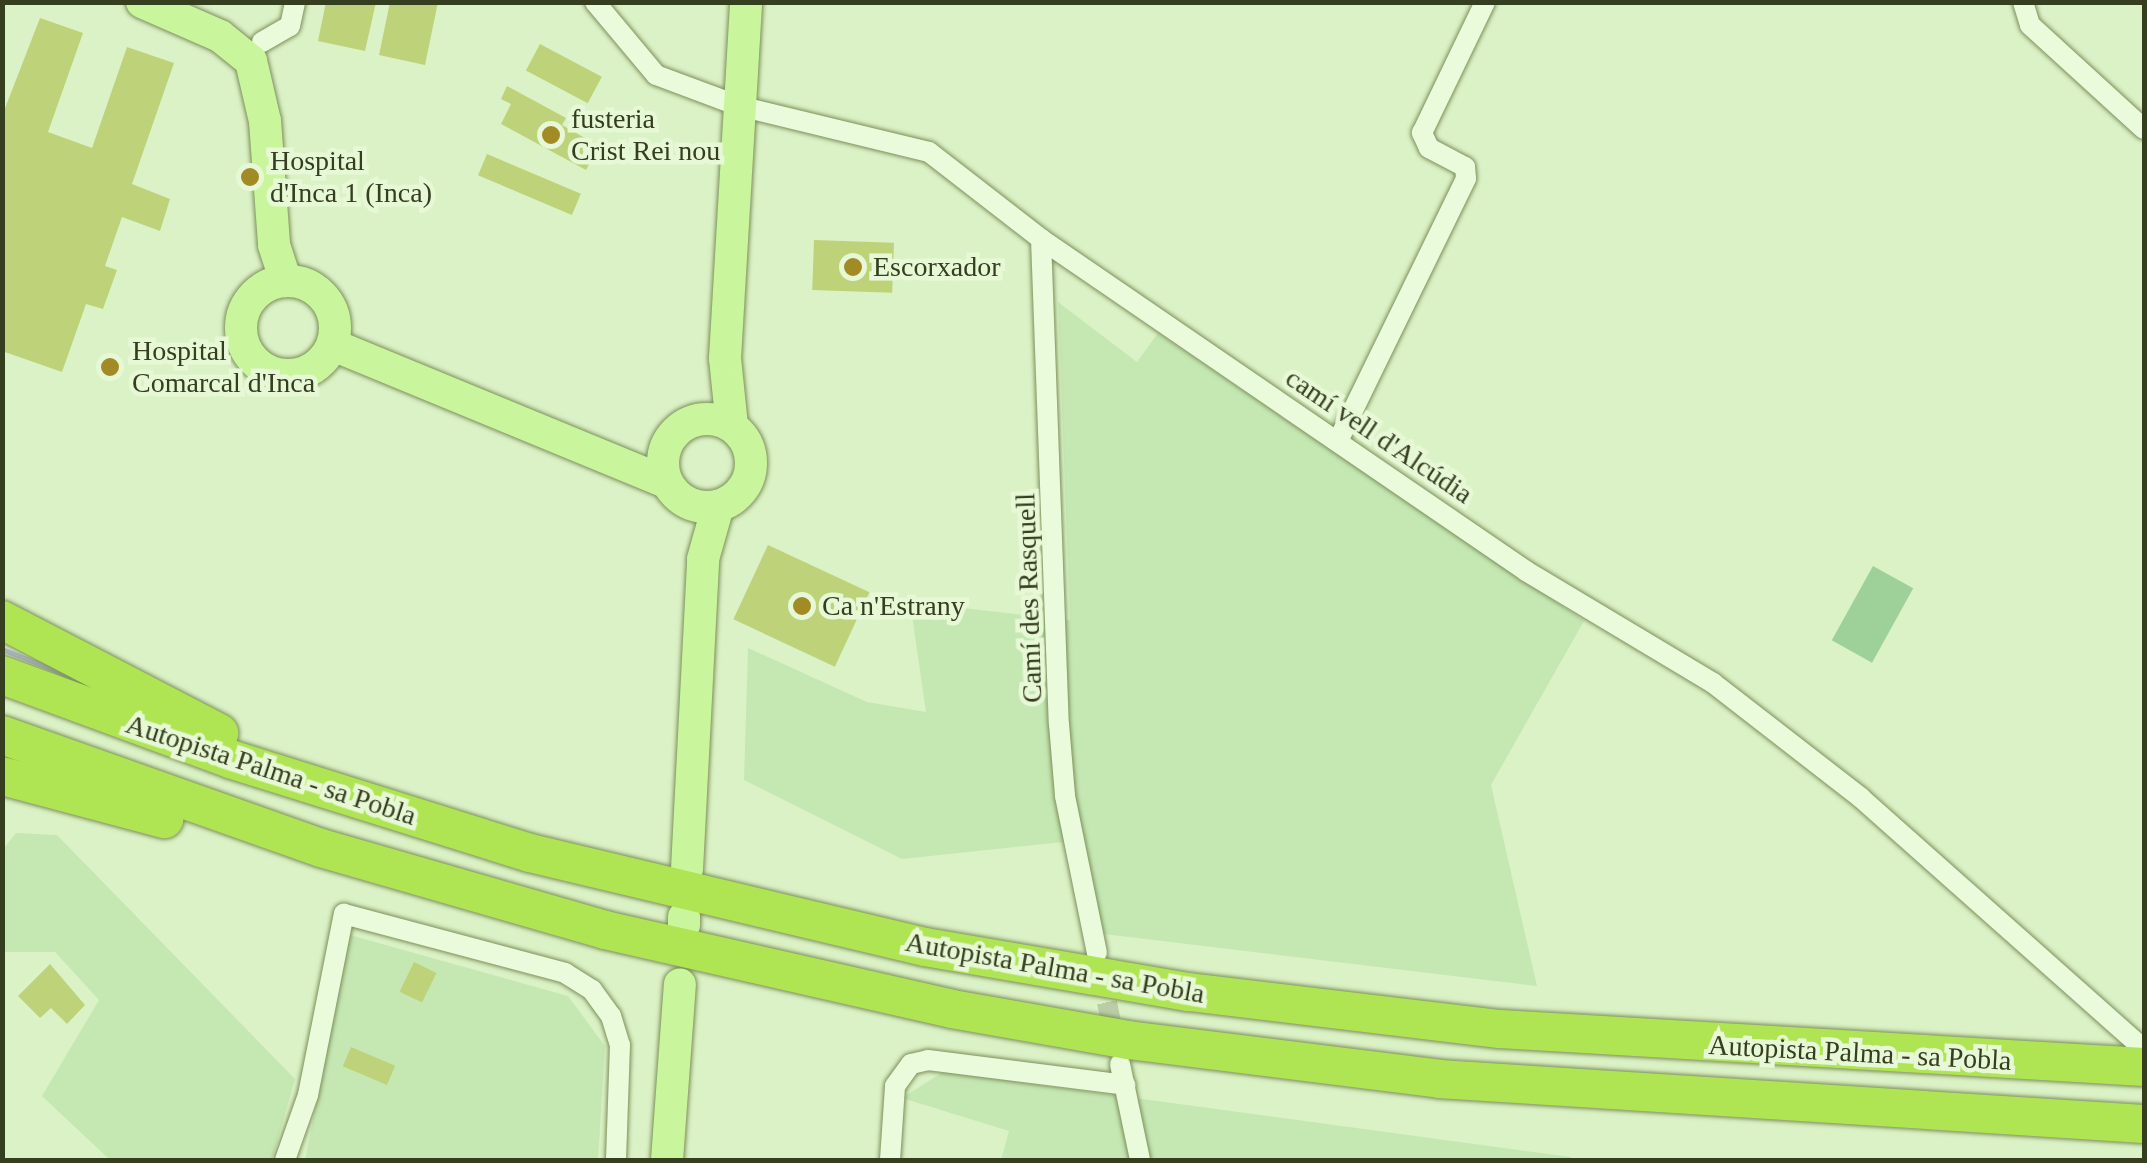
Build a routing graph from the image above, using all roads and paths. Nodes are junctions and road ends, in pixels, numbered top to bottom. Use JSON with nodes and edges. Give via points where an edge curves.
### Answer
{"nodes":[{"id":1,"x":296,"y":2,"type":"edge"},
{"id":2,"x":595,"y":2,"type":"edge"},
{"id":3,"x":746,"y":2,"type":"edge"},
{"id":4,"x":1485,"y":2,"type":"edge"},
{"id":5,"x":2024,"y":2,"type":"edge"},
{"id":6,"x":155,"y":7,"type":"edge"},
{"id":7,"x":262,"y":42,"type":"junction"},
{"id":8,"x":740,"y":106,"type":"junction"},
{"id":9,"x":265,"y":121,"type":"junction"},
{"id":10,"x":2144,"y":129,"type":"edge"},
{"id":11,"x":1040,"y":238,"type":"junction"},
{"id":12,"x":286,"y":281,"type":"junction"},
{"id":13,"x":332,"y":346,"type":"junction"},
{"id":14,"x":718,"y":422,"type":"junction"},
{"id":15,"x":668,"y":441,"type":"junction"},
{"id":16,"x":1338,"y":441,"type":"junction"},
{"id":17,"x":609,"y":454,"type":"junction"},
{"id":18,"x":668,"y":483,"type":"junction"},
{"id":19,"x":706,"y":506,"type":"junction"},
{"id":20,"x":2,"y":620,"type":"edge"},
{"id":21,"x":2,"y":675,"type":"edge"},
{"id":22,"x":2,"y":735,"type":"edge"},
{"id":23,"x":2,"y":776,"type":"edge"},
{"id":24,"x":384,"y":809,"type":"junction"},
{"id":25,"x":321,"y":848,"type":"junction"},
{"id":26,"x":687,"y":870,"type":"dead end"},
{"id":27,"x":1097,"y":953,"type":"tunnel mouth"},
{"id":28,"x":680,"y":984,"type":"dead end"},
{"id":29,"x":2144,"y":1048,"type":"edge"},
{"id":30,"x":1120,"y":1064,"type":"tunnel mouth"},
{"id":31,"x":2144,"y":1067,"type":"edge"},
{"id":32,"x":1124,"y":1085,"type":"junction"},
{"id":33,"x":2144,"y":1124,"type":"edge"},
{"id":34,"x":285,"y":1160,"type":"edge"},
{"id":35,"x":616,"y":1160,"type":"edge"},
{"id":36,"x":667,"y":1160,"type":"edge"},
{"id":37,"x":890,"y":1160,"type":"edge"},
{"id":38,"x":1140,"y":1160,"type":"edge"}],
"edges":[{"from":1,"to":7,"type":"street","via":[[284,34]]},
{"from":2,"to":8,"type":"street","name":"camí vell d'Alcúdia","via":[[656,76]]},
{"from":3,"to":8,"type":"main road"},
{"from":4,"to":16,"type":"street","via":[[1422,133],[1429,148],[1465,167],[1466,178]]},
{"from":5,"to":10,"type":"street","via":[[2030,25]]},
{"from":6,"to":7,"type":"main road","via":[[241,27]]},
{"from":6,"to":9,"type":"main road","via":[[243,51],[257,77]]},
{"from":7,"to":9,"type":"main road","via":[[274,81]]},
{"from":8,"to":11,"type":"street","name":"camí vell d'Alcúdia","via":[[928,152]]},
{"from":8,"to":14,"type":"main road"},
{"from":9,"to":12,"type":"main road","via":[[274,245]]},
{"from":11,"to":16,"type":"street","name":"camí vell d'Alcúdia"},
{"from":11,"to":27,"type":"street","name":"Camí des Rasquell","via":[[1064,778]]},
{"from":12,"to":13,"type":"main road","via":[[316,290],[326,301],[336,330]]},
{"from":12,"to":13,"type":"main road","via":[[261,289],[246,306],[240,330],[252,359],[278,375],[294,376],[318,366]]},
{"from":13,"to":17,"type":"main road"},
{"from":14,"to":15,"type":"main road"},
{"from":14,"to":19,"type":"main road","via":[[743,436],[752,466],[741,492]]},
{"from":15,"to":17,"type":"main road"},
{"from":15,"to":18,"type":"main road"},
{"from":16,"to":29,"type":"street","name":"camí vell d'Alcúdia","via":[[1526,571],[1728,694],[1861,798]]},
{"from":17,"to":18,"type":"main road"},
{"from":18,"to":19,"type":"main road"},
{"from":19,"to":26,"type":"main road"},
{"from":20,"to":24,"type":"highway","via":[[178,714],[345,782]]},
{"from":21,"to":24,"type":"highway","name":"Autopista Palma - sa Pobla"},
{"from":22,"to":25,"type":"highway","name":"Autopista Palma - sa Pobla"},
{"from":23,"to":25,"type":"highway","via":[[279,851]]},
{"from":24,"to":31,"type":"highway","name":"Autopista Palma - sa Pobla","via":[[575,865],[836,929],[1189,992],[1590,1036]]},
{"from":25,"to":33,"type":"highway","name":"Autopista Palma - sa Pobla","via":[[715,958],[1143,1042],[1543,1089]]},
{"from":28,"to":36,"type":"main road"},
{"from":30,"to":32,"type":"street"},
{"from":32,"to":37,"type":"street","via":[[928,1060],[911,1064],[895,1086]]},
{"from":32,"to":38,"type":"street"},
{"from":34,"to":35,"type":"street","via":[[308,1095],[344,914],[565,974],[592,990],[611,1016],[620,1045]]}]}
